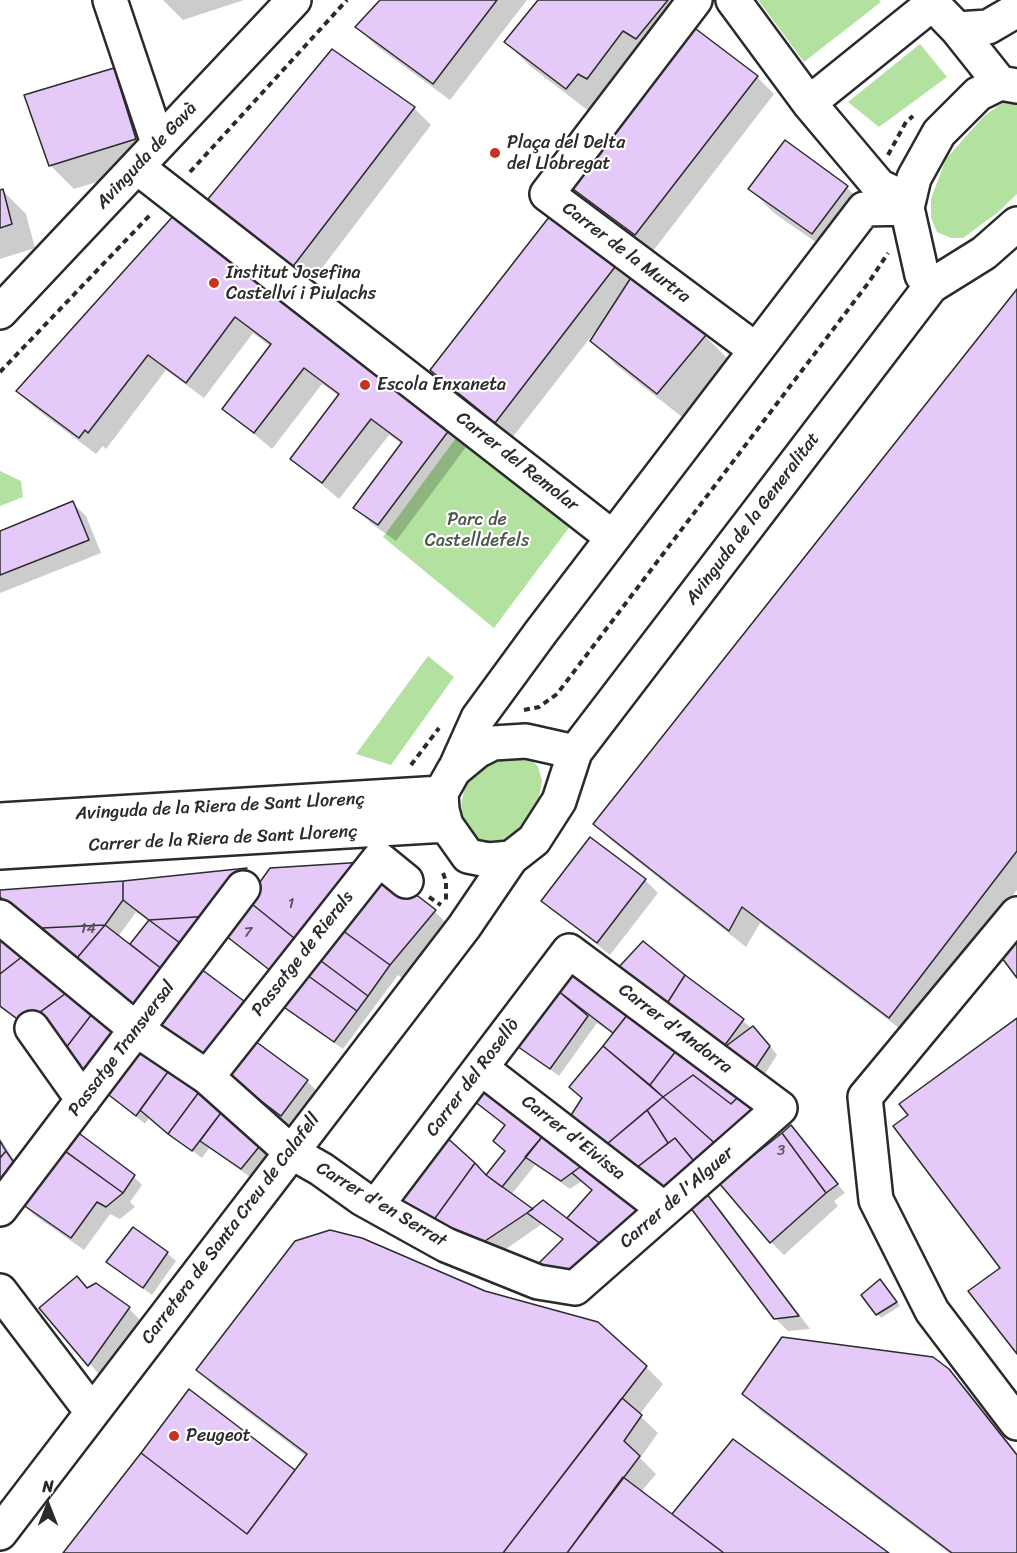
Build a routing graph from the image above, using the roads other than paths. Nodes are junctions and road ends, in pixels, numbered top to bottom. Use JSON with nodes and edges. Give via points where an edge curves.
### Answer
{"nodes":[{"id":1,"x":110,"y":0,"type":"edge"},
{"id":2,"x":294,"y":0,"type":"edge"},
{"id":3,"x":695,"y":0,"type":"edge"},
{"id":4,"x":733,"y":0,"type":"edge"},
{"id":5,"x":931,"y":2,"type":"edge"},
{"id":6,"x":1017,"y":6,"type":"edge"},
{"id":7,"x":957,"y":29,"type":"junction"},
{"id":8,"x":1012,"y":85,"type":"edge"},
{"id":9,"x":809,"y":103,"type":"junction"},
{"id":10,"x":148,"y":155,"type":"junction"},
{"id":11,"x":910,"y":214,"type":"junction"},
{"id":12,"x":1017,"y":224,"type":"edge"},
{"id":13,"x":984,"y":253,"type":"junction"},
{"id":14,"x":931,"y":286,"type":"junction"},
{"id":15,"x":0,"y":312,"type":"edge"},
{"id":16,"x":756,"y":350,"type":"junction"},
{"id":17,"x":612,"y":537,"type":"junction"},
{"id":18,"x":542,"y":745,"type":"junction"},
{"id":19,"x":575,"y":752,"type":"junction"},
{"id":20,"x":448,"y":782,"type":"junction"},
{"id":21,"x":562,"y":785,"type":"junction"},
{"id":22,"x":0,"y":820,"type":"edge"},
{"id":23,"x":446,"y":825,"type":"junction"},
{"id":24,"x":0,"y":852,"type":"edge"},
{"id":25,"x":468,"y":856,"type":"junction"},
{"id":26,"x":512,"y":858,"type":"junction"},
{"id":27,"x":406,"y":881,"type":"dead end"},
{"id":28,"x":243,"y":888,"type":"dead end"},
{"id":29,"x":1017,"y":914,"type":"edge"},
{"id":30,"x":0,"y":917,"type":"edge"},
{"id":31,"x":464,"y":927,"type":"junction"},
{"id":32,"x":569,"y":951,"type":"joint"},
{"id":33,"x":32,"y":1028,"type":"dead end"},
{"id":34,"x":137,"y":1030,"type":"junction"},
{"id":35,"x":481,"y":1068,"type":"junction"},
{"id":36,"x":207,"y":1077,"type":"junction"},
{"id":37,"x":83,"y":1100,"type":"junction"},
{"id":38,"x":780,"y":1108,"type":"joint"},
{"id":39,"x":291,"y":1152,"type":"junction"},
{"id":40,"x":376,"y":1206,"type":"junction"},
{"id":41,"x":0,"y":1209,"type":"edge"},
{"id":42,"x":664,"y":1209,"type":"junction"},
{"id":43,"x":574,"y":1288,"type":"joint"},
{"id":44,"x":0,"y":1290,"type":"edge"},
{"id":45,"x":92,"y":1412,"type":"junction"},
{"id":46,"x":1017,"y":1423,"type":"edge"},
{"id":47,"x":0,"y":1533,"type":"edge"}],
"edges":[{"from":1,"to":10,"type":"street"},
{"from":2,"to":10,"type":"street","name":"Avinguda de Gavà"},
{"from":3,"to":16,"type":"street","name":"Carrer de la Murtra","via":[[547,194]]},
{"from":4,"to":9,"type":"street"},
{"from":5,"to":7,"type":"street"},
{"from":5,"to":9,"type":"street"},
{"from":6,"to":7,"type":"street","via":[[988,27]]},
{"from":7,"to":8,"type":"street"},
{"from":8,"to":11,"type":"street","via":[[978,94],[939,133],[914,178]]},
{"from":9,"to":11,"type":"street","via":[[879,186]]},
{"from":10,"to":15,"type":"street","name":"Avinguda de Gavà"},
{"from":10,"to":17,"type":"street","name":"Carrer del Remolar"},
{"from":11,"to":13,"type":"street","via":[[926,253],[948,264]]},
{"from":11,"to":14,"type":"street","via":[[922,275]]},
{"from":11,"to":16,"type":"street","via":[[864,209]]},
{"from":12,"to":13,"type":"street"},
{"from":13,"to":14,"type":"street"},
{"from":14,"to":19,"type":"street","name":"Avinguda de la Generalitat"},
{"from":16,"to":17,"type":"street"},
{"from":17,"to":20,"type":"street","via":[[478,718]]},
{"from":18,"to":19,"type":"street"},
{"from":18,"to":20,"type":"street","via":[[519,740],[493,743],[477,751]]},
{"from":18,"to":21,"type":"street","via":[[556,762]]},
{"from":19,"to":21,"type":"street","name":"Avinguda de la Generalitat"},
{"from":20,"to":22,"type":"street","name":"Avinguda de la Riera de Sant Llorenç"},
{"from":20,"to":23,"type":"street"},
{"from":21,"to":26,"type":"street","via":[[559,801],[534,840]]},
{"from":23,"to":24,"type":"street","name":"Carrer de la Riera de Sant Llorenç"},
{"from":23,"to":25,"type":"street"},
{"from":25,"to":26,"type":"street","via":[[488,860]]},
{"from":25,"to":31,"type":"street","name":"Carretera de Santa Creu de Calafell","via":[[469,897]]},
{"from":26,"to":31,"type":"street","name":"Carretera de Santa Creu de Calafell"},
{"from":27,"to":36,"type":"street","name":"Passatge de Rierals","via":[[379,859]]},
{"from":28,"to":34,"type":"street","name":"Passatge Transversal"},
{"from":29,"to":46,"type":"street","via":[[865,1098],[876,1200],[932,1311]]},
{"from":30,"to":34,"type":"street","name":"Carrer d'en Serrat"},
{"from":31,"to":39,"type":"street","name":"Carretera de Santa Creu de Calafell"},
{"from":32,"to":35,"type":"street","name":"Carrer del Rosellò"},
{"from":32,"to":38,"type":"street","name":"Carrer d'Andorra"},
{"from":33,"to":37,"type":"street"},
{"from":34,"to":36,"type":"street","name":"Carrer d'en Serrat"},
{"from":34,"to":37,"type":"street","name":"Passatge Transversal"},
{"from":35,"to":40,"type":"street","name":"Carrer del Rosellò"},
{"from":35,"to":42,"type":"street","name":"Carrer d'Eivissa"},
{"from":36,"to":39,"type":"street","name":"Carrer d'en Serrat"},
{"from":37,"to":41,"type":"street","name":"Passatge Transversal"},
{"from":38,"to":42,"type":"street","name":"Carrer de l'Alguer"},
{"from":39,"to":40,"type":"street","name":"Carrer d'en Serrat"},
{"from":39,"to":45,"type":"street","name":"Carretera de Santa Creu de Calafell"},
{"from":40,"to":43,"type":"street","name":"Carrer d'en Serrat","via":[[446,1245],[538,1282]]},
{"from":42,"to":43,"type":"street","name":"Carrer de l'Alguer"},
{"from":44,"to":45,"type":"street"},
{"from":45,"to":47,"type":"street","name":"Carretera de Santa Creu de Calafell"}]}
